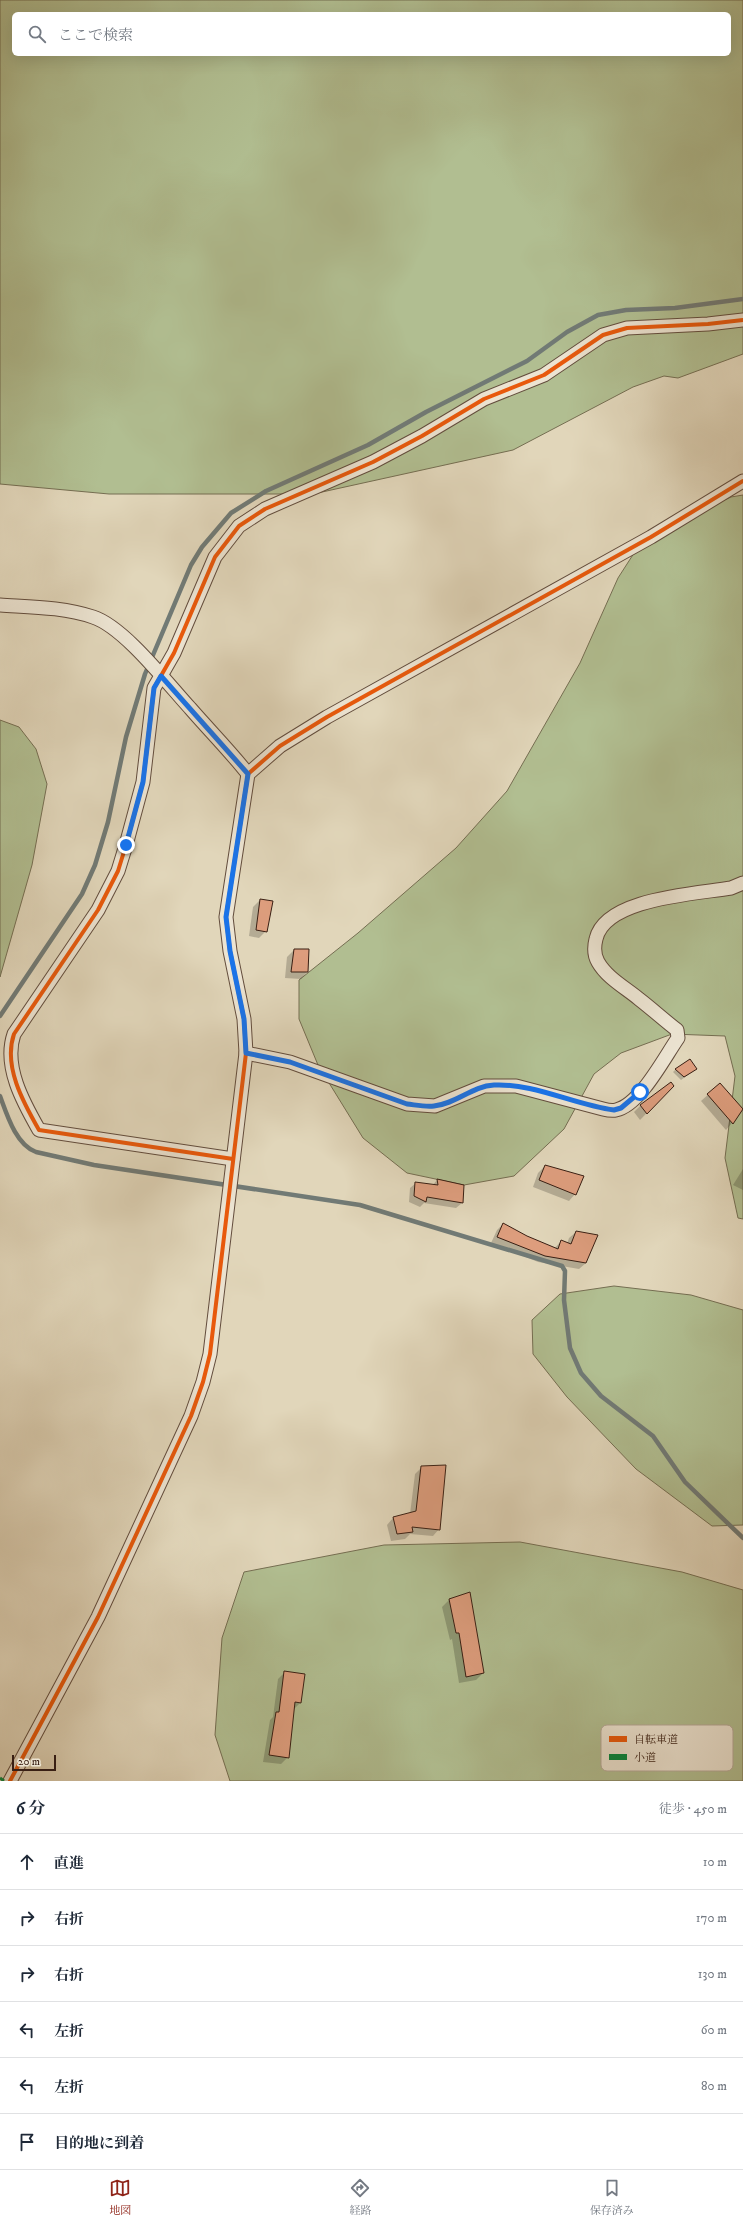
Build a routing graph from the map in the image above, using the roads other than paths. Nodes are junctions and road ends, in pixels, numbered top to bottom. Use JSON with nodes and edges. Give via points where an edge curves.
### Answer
{"nodes":[{"id":1,"x":743,"y":320,"type":"edge"},
{"id":2,"x":743,"y":481,"type":"edge"},
{"id":3,"x":0,"y":605,"type":"edge"},
{"id":4,"x":161,"y":676,"type":"junction"},
{"id":5,"x":248,"y":774,"type":"junction"},
{"id":6,"x":743,"y":883,"type":"edge"},
{"id":7,"x":246,"y":1053,"type":"junction"},
{"id":8,"x":233,"y":1159,"type":"junction"},
{"id":9,"x":10,"y":1781,"type":"edge"}],
"edges":[{"from":1,"to":4,"type":"street","via":[[627,328],[603,335],[544,375],[484,399],[373,462],[265,509],[239,526],[215,557],[174,653]]},
{"from":2,"to":5,"type":"street","via":[[651,537],[327,717],[280,746]]},
{"from":3,"to":4,"type":"street","via":[[60,609],[94,617],[122,636]]},
{"from":4,"to":5,"type":"street"},
{"from":4,"to":8,"type":"street","via":[[154,688],[143,782],[118,871],[98,910],[14,1034],[10,1047],[12,1067],[26,1108],[39,1130]]},
{"from":5,"to":7,"type":"street","via":[[226,917],[244,1019]]},
{"from":6,"to":7,"type":"street","via":[[732,888],[626,908],[605,922],[598,931],[594,951],[598,962],[618,983],[677,1030],[678,1034],[678,1038],[644,1088],[621,1108],[603,1109],[504,1085],[484,1086],[434,1106],[407,1104],[290,1062]]},
{"from":7,"to":8,"type":"street"},
{"from":8,"to":9,"type":"street","via":[[210,1354],[204,1382],[191,1416],[98,1617]]}]}
